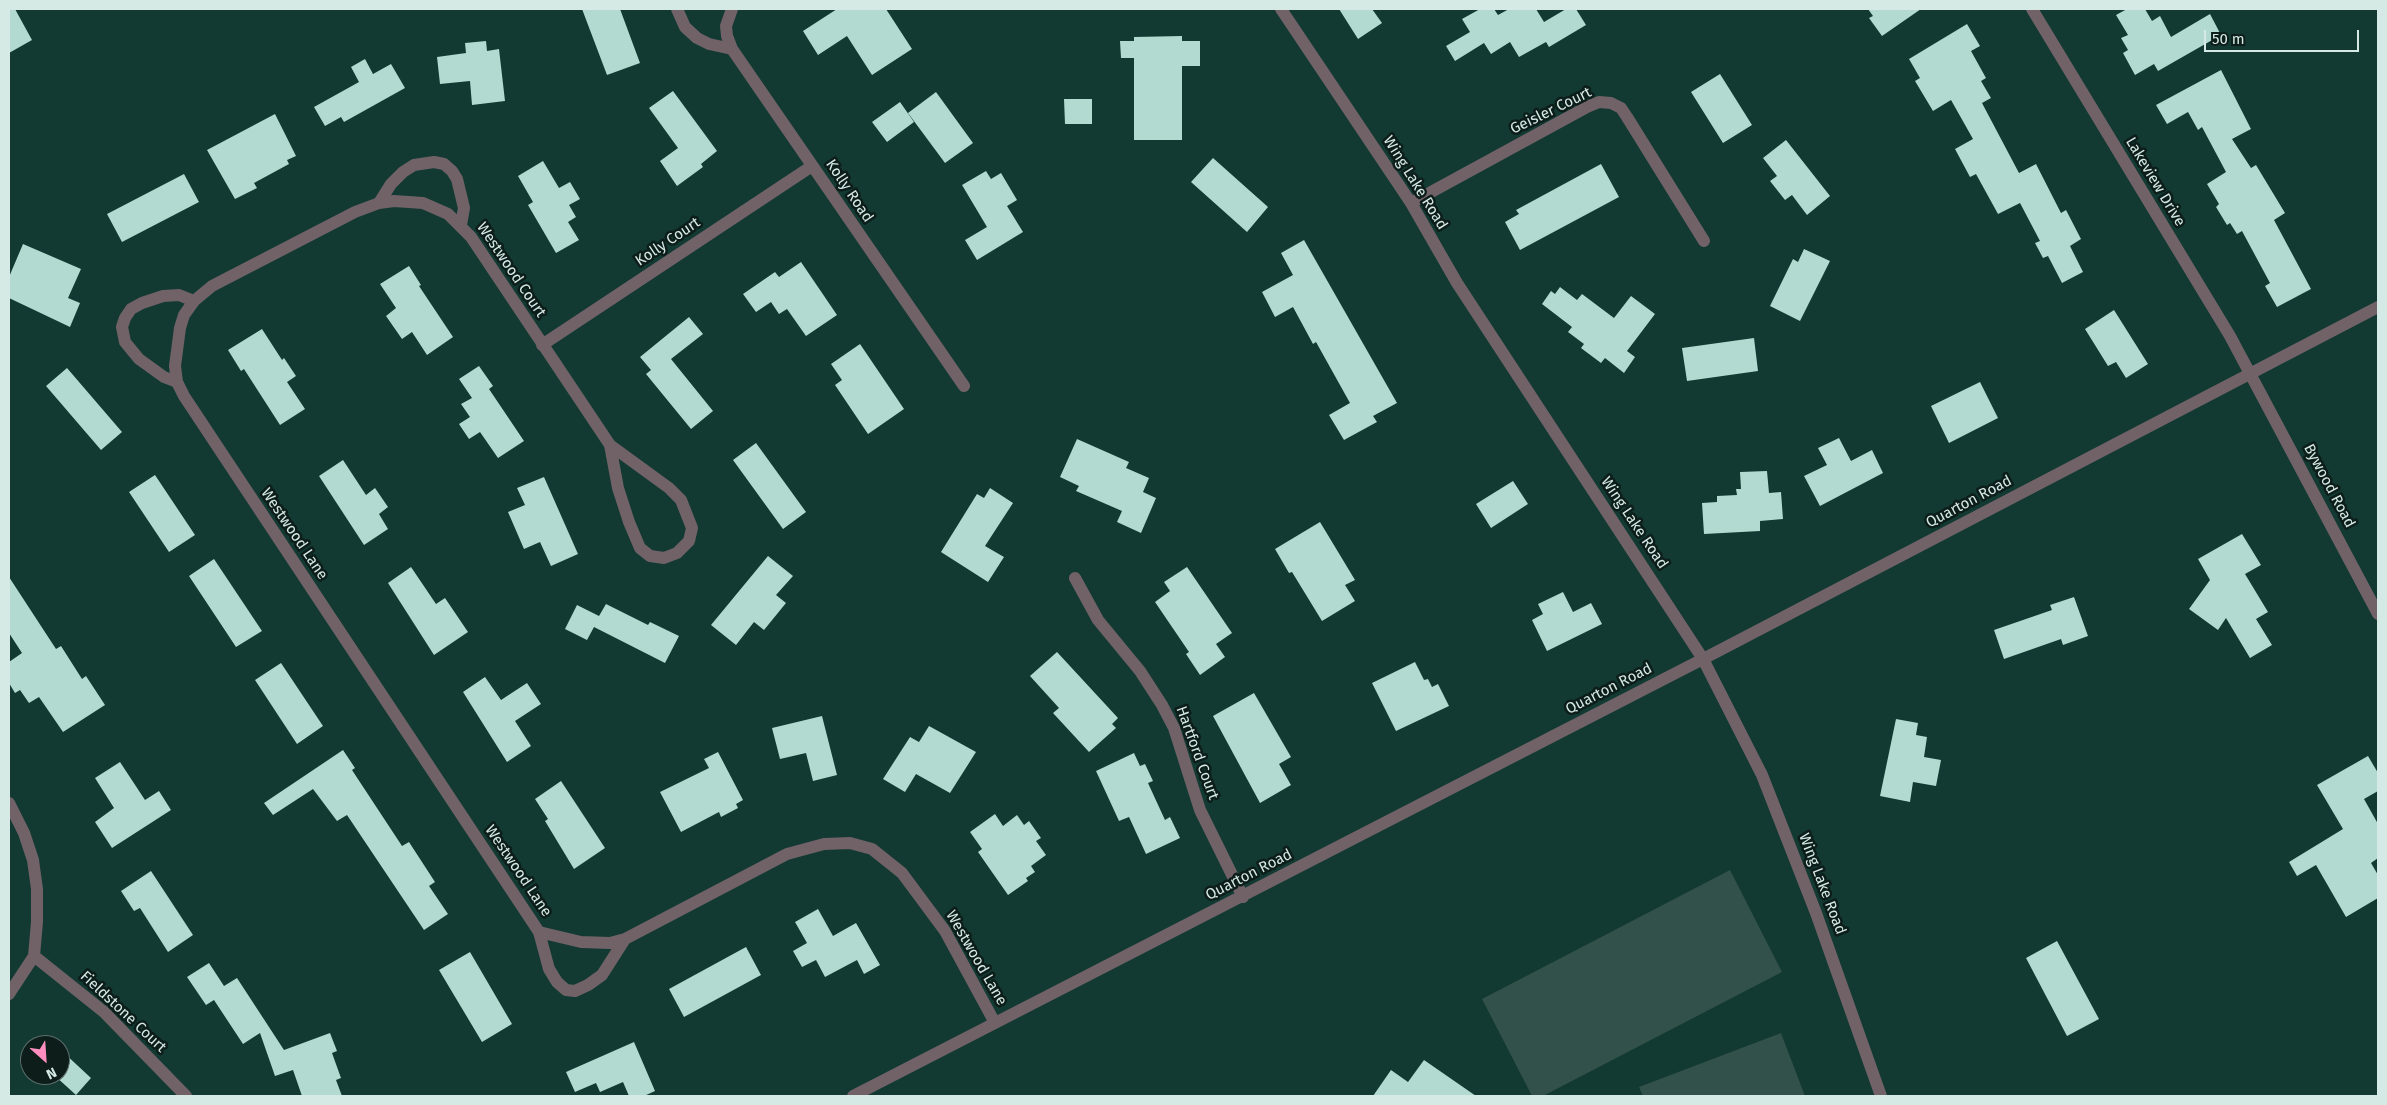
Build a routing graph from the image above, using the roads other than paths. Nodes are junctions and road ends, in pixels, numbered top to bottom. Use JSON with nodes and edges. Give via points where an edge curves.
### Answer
{"nodes":[{"id":1,"x":677,"y":9,"type":"edge"},
{"id":2,"x":732,"y":9,"type":"edge"},
{"id":3,"x":1281,"y":9,"type":"edge"},
{"id":4,"x":2032,"y":9,"type":"edge"},
{"id":5,"x":732,"y":49,"type":"junction"},
{"id":6,"x":812,"y":166,"type":"junction"},
{"id":7,"x":379,"y":203,"type":"junction"},
{"id":8,"x":1411,"y":203,"type":"junction"},
{"id":9,"x":461,"y":225,"type":"junction"},
{"id":10,"x":1704,"y":241,"type":"dead end"},
{"id":11,"x":194,"y":301,"type":"junction"},
{"id":12,"x":2378,"y":307,"type":"edge"},
{"id":13,"x":176,"y":342,"type":"joint"},
{"id":14,"x":542,"y":345,"type":"junction"},
{"id":15,"x":2250,"y":374,"type":"junction"},
{"id":16,"x":177,"y":382,"type":"junction"},
{"id":17,"x":964,"y":386,"type":"dead end"},
{"id":18,"x":610,"y":445,"type":"junction"},
{"id":19,"x":1075,"y":578,"type":"dead end"},
{"id":20,"x":2378,"y":614,"type":"edge"},
{"id":21,"x":1703,"y":659,"type":"junction"},
{"id":22,"x":9,"y":803,"type":"edge"},
{"id":23,"x":1243,"y":897,"type":"junction"},
{"id":24,"x":539,"y":932,"type":"junction"},
{"id":25,"x":625,"y":940,"type":"junction"},
{"id":26,"x":34,"y":956,"type":"junction"},
{"id":27,"x":9,"y":994,"type":"edge"},
{"id":28,"x":995,"y":1023,"type":"junction"},
{"id":29,"x":186,"y":1096,"type":"edge"},
{"id":30,"x":853,"y":1096,"type":"edge"},
{"id":31,"x":1881,"y":1096,"type":"edge"}],
"edges":[{"from":1,"to":5,"type":"street","via":[[685,27],[696,38]]},
{"from":2,"to":5,"type":"street","name":"Kolly Road","via":[[726,26]]},
{"from":3,"to":8,"type":"street","name":"Wing Lake Road"},
{"from":4,"to":15,"type":"street","name":"Lakeview Drive"},
{"from":5,"to":6,"type":"street","name":"Kolly Road"},
{"from":6,"to":14,"type":"street","name":"Kolly Court"},
{"from":6,"to":17,"type":"street","name":"Kolly Road"},
{"from":7,"to":9,"type":"street","name":"Westwood Court","via":[[408,200],[423,203],[438,208]]},
{"from":7,"to":9,"type":"street","via":[[391,184],[414,165],[444,164],[458,179],[464,208]]},
{"from":7,"to":11,"type":"street","name":"Westwood Court","via":[[355,212],[212,286]]},
{"from":8,"to":10,"type":"street","name":"Geisler Court","via":[[1587,107],[1599,102],[1611,103],[1621,108]]},
{"from":8,"to":21,"type":"street","name":"Wing Lake Road","via":[[1462,291]]},
{"from":9,"to":14,"type":"street","name":"Westwood Court"},
{"from":11,"to":13,"type":"street","name":"Westwood Court","via":[[184,315]]},
{"from":11,"to":16,"type":"street","via":[[179,295],[142,303],[131,310],[122,327],[124,342],[139,359]]},
{"from":12,"to":15,"type":"street","name":"Quarton Road"},
{"from":13,"to":16,"type":"street","name":"Westwood Lane"},
{"from":14,"to":18,"type":"street","name":"Westwood Court"},
{"from":15,"to":20,"type":"street","name":"Bywood Road"},
{"from":15,"to":21,"type":"street","name":"Quarton Road"},
{"from":16,"to":24,"type":"street","name":"Westwood Lane","via":[[262,516]]},
{"from":18,"to":18,"type":"street","name":"Westwood Court","via":[[618,488],[640,548],[650,556],[664,558],[678,554],[689,541],[692,528],[681,500]]},
{"from":19,"to":23,"type":"street","name":"Hartford Court","via":[[1098,620],[1162,705],[1174,728],[1200,810]]},
{"from":21,"to":23,"type":"street","name":"Quarton Road"},
{"from":21,"to":31,"type":"street","name":"Wing Lake Road","via":[[1762,775],[1860,1031]]},
{"from":22,"to":26,"type":"street","via":[[33,860],[37,889]]},
{"from":23,"to":28,"type":"street","name":"Quarton Road"},
{"from":24,"to":25,"type":"street","name":"Westwood Lane","via":[[581,942]]},
{"from":24,"to":25,"type":"street","via":[[547,962],[557,982],[566,990],[575,991],[602,975]]},
{"from":25,"to":28,"type":"street","name":"Westwood Lane","via":[[787,854],[824,844],[850,843],[872,849],[902,873],[945,931]]},
{"from":26,"to":27,"type":"street"},
{"from":26,"to":29,"type":"street","name":"Fieldstone Court","via":[[104,1012]]},
{"from":28,"to":30,"type":"street","name":"Quarton Road"}]}
